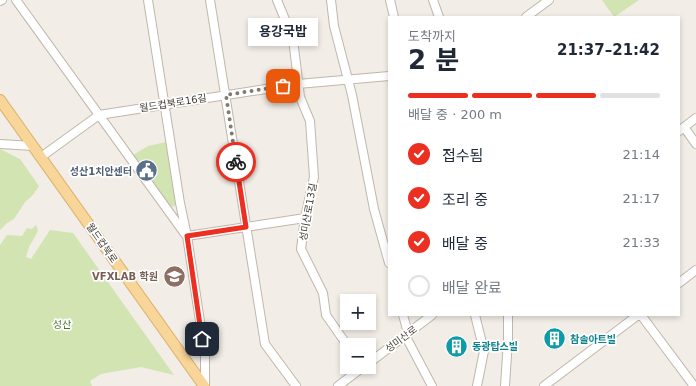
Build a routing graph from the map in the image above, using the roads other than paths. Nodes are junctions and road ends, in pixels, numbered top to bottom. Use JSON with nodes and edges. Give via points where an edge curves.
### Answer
{"nodes":[{"id":1,"x":16,"y":0,"type":"edge"},
{"id":2,"x":148,"y":0,"type":"edge"},
{"id":3,"x":210,"y":0,"type":"edge"},
{"id":4,"x":277,"y":0,"type":"edge"},
{"id":5,"x":331,"y":0,"type":"edge"},
{"id":6,"x":390,"y":0,"type":"edge"},
{"id":7,"x":433,"y":0,"type":"edge"},
{"id":8,"x":549,"y":0,"type":"edge"},
{"id":9,"x":394,"y":16,"type":"edge"},
{"id":10,"x":439,"y":16,"type":"edge"},
{"id":11,"x":527,"y":16,"type":"edge"},
{"id":12,"x":388,"y":76,"type":"edge"},
{"id":13,"x":348,"y":80,"type":"junction"},
{"id":14,"x":298,"y":84,"type":"junction"},
{"id":15,"x":226,"y":95,"type":"junction"},
{"id":16,"x":0,"y":100,"type":"edge"},
{"id":17,"x":165,"y":104,"type":"junction"},
{"id":18,"x":99,"y":116,"type":"junction"},
{"id":19,"x":696,"y":118,"type":"edge"},
{"id":20,"x":681,"y":129,"type":"edge"},
{"id":21,"x":0,"y":144,"type":"edge"},
{"id":22,"x":696,"y":144,"type":"edge"},
{"id":23,"x":33,"y":146,"type":"junction"},
{"id":24,"x":41,"y":157,"type":"junction"},
{"id":25,"x":305,"y":218,"type":"junction"},
{"id":26,"x":246,"y":227,"type":"junction"},
{"id":27,"x":187,"y":236,"type":"junction"},
{"id":28,"x":388,"y":258,"type":"edge"},
{"id":29,"x":696,"y":270,"type":"edge"},
{"id":30,"x":680,"y":282,"type":"edge"},
{"id":31,"x":403,"y":316,"type":"edge"},
{"id":32,"x":431,"y":316,"type":"edge"},
{"id":33,"x":475,"y":316,"type":"edge"},
{"id":34,"x":508,"y":316,"type":"edge"},
{"id":35,"x":637,"y":316,"type":"edge"},
{"id":36,"x":642,"y":316,"type":"edge"},
{"id":37,"x":406,"y":334,"type":"junction"},
{"id":38,"x":342,"y":338,"type":"edge"},
{"id":39,"x":376,"y":358,"type":"edge"},
{"id":40,"x":354,"y":374,"type":"edge"},
{"id":41,"x":205,"y":386,"type":"edge"},
{"id":42,"x":296,"y":386,"type":"edge"},
{"id":43,"x":338,"y":386,"type":"edge"},
{"id":44,"x":432,"y":386,"type":"edge"},
{"id":45,"x":477,"y":386,"type":"edge"},
{"id":46,"x":506,"y":386,"type":"edge"},
{"id":47,"x":544,"y":386,"type":"edge"},
{"id":48,"x":694,"y":386,"type":"edge"}],
"edges":[{"from":1,"to":18,"type":"street"},
{"from":2,"to":17,"type":"street"},
{"from":3,"to":15,"type":"street"},
{"from":4,"to":14,"type":"street","name":"성미산로13길","via":[[293,39]]},
{"from":5,"to":13,"type":"street","via":[[334,26]]},
{"from":6,"to":9,"type":"street"},
{"from":7,"to":10,"type":"street"},
{"from":8,"to":11,"type":"street"},
{"from":12,"to":13,"type":"street","name":"월드컵북로16길"},
{"from":13,"to":14,"type":"street","name":"월드컵북로16길"},
{"from":13,"to":28,"type":"street","via":[[374,209]]},
{"from":14,"to":15,"type":"street","name":"월드컵북로16길"},
{"from":14,"to":25,"type":"street","name":"성미산로13길","via":[[300,97],[310,122],[314,177]]},
{"from":15,"to":17,"type":"street","name":"월드컵북로16길"},
{"from":15,"to":26,"type":"street"},
{"from":16,"to":23,"type":"main road","name":"월드컵북로"},
{"from":17,"to":18,"type":"street","name":"월드컵북로16길"},
{"from":17,"to":27,"type":"street"},
{"from":18,"to":24,"type":"street","name":"월드컵북로16길"},
{"from":18,"to":27,"type":"street"},
{"from":19,"to":20,"type":"street"},
{"from":20,"to":22,"type":"street"},
{"from":21,"to":23,"type":"street"},
{"from":23,"to":24,"type":"main road","name":"월드컵북로"},
{"from":24,"to":41,"type":"main road","name":"월드컵북로"},
{"from":25,"to":26,"type":"street"},
{"from":25,"to":38,"type":"street","name":"성미산로13길","via":[[302,251],[323,293],[326,314]]},
{"from":26,"to":27,"type":"street"},
{"from":26,"to":42,"type":"street","via":[[265,344]]},
{"from":27,"to":41,"type":"street","via":[[205,354]]},
{"from":29,"to":30,"type":"street"},
{"from":31,"to":37,"type":"street"},
{"from":32,"to":37,"type":"street","name":"성미산로"},
{"from":33,"to":45,"type":"street","via":[[484,351]]},
{"from":34,"to":46,"type":"street"},
{"from":35,"to":47,"type":"street"},
{"from":36,"to":48,"type":"street"},
{"from":37,"to":39,"type":"street","name":"성미산로"},
{"from":37,"to":44,"type":"street"},
{"from":40,"to":43,"type":"street"}]}
